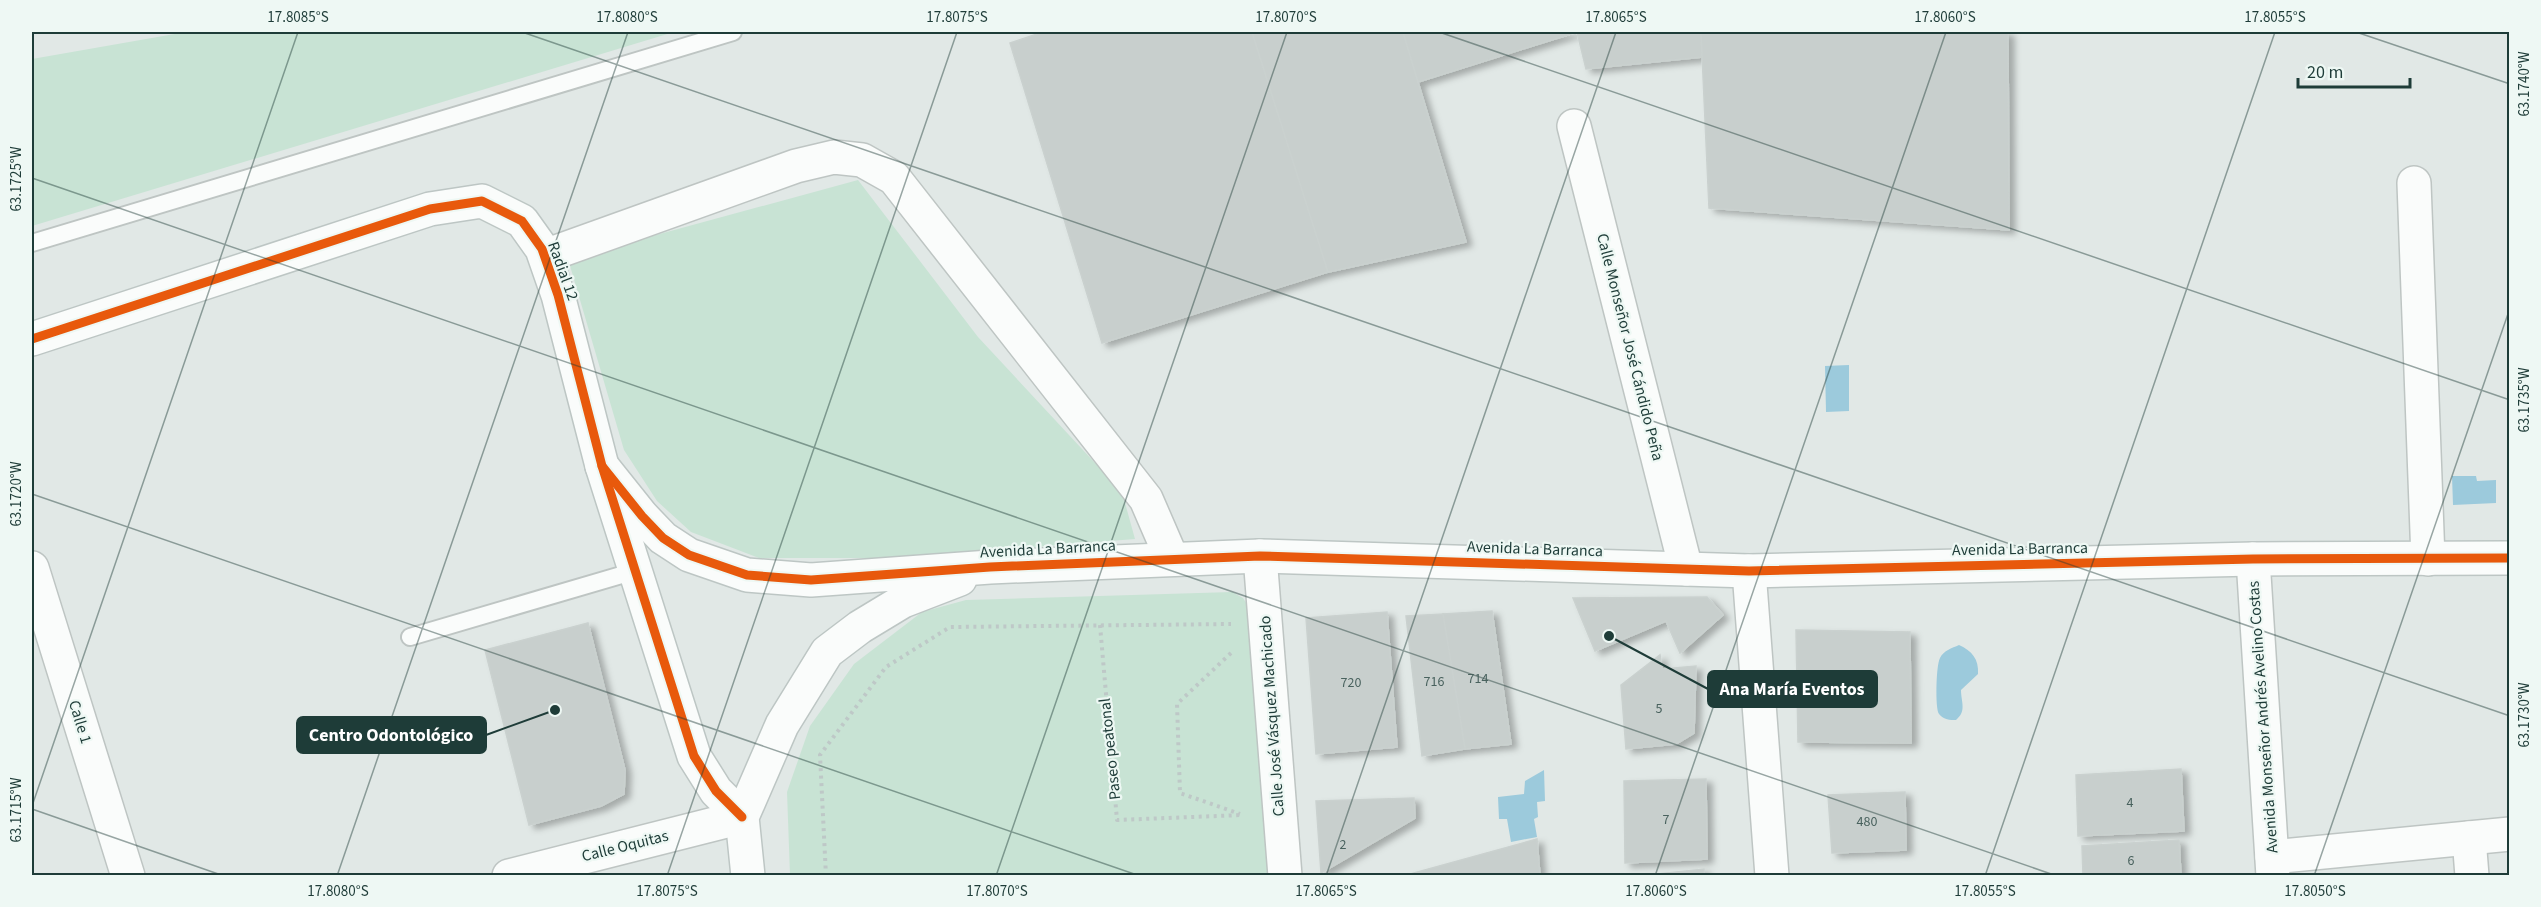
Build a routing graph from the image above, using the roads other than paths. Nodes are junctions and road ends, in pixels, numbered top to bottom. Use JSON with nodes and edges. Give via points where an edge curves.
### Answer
{"nodes":[{"id":1,"x":732,"y":32,"type":"edge"},
{"id":2,"x":1574,"y":126,"type":"dead end"},
{"id":3,"x":2414,"y":183,"type":"dead end"},
{"id":4,"x":32,"y":243,"type":"edge"},
{"id":5,"x":545,"y":256,"type":"junction"},
{"id":6,"x":32,"y":339,"type":"edge"},
{"id":7,"x":602,"y":466,"type":"junction"},
{"id":8,"x":1260,"y":556,"type":"junction"},
{"id":9,"x":2510,"y":558,"type":"edge"},
{"id":10,"x":1172,"y":559,"type":"junction"},
{"id":11,"x":2253,"y":559,"type":"junction"},
{"id":12,"x":2428,"y":559,"type":"junction"},
{"id":13,"x":990,"y":567,"type":"junction"},
{"id":14,"x":32,"y":568,"type":"edge"},
{"id":15,"x":1686,"y":569,"type":"junction"},
{"id":16,"x":634,"y":571,"type":"junction"},
{"id":17,"x":1749,"y":571,"type":"junction"},
{"id":18,"x":410,"y":637,"type":"dead end"},
{"id":19,"x":742,"y":817,"type":"junction"},
{"id":20,"x":2510,"y":834,"type":"edge"},
{"id":21,"x":2469,"y":838,"type":"junction"},
{"id":22,"x":2272,"y":866,"type":"edge"},
{"id":23,"x":128,"y":876,"type":"edge"},
{"id":24,"x":508,"y":876,"type":"edge"},
{"id":25,"x":748,"y":876,"type":"edge"},
{"id":26,"x":1284,"y":876,"type":"edge"},
{"id":27,"x":1772,"y":876,"type":"edge"},
{"id":28,"x":2472,"y":876,"type":"edge"}],
"edges":[{"from":1,"to":4,"type":"lane"},
{"from":2,"to":15,"type":"street","name":"Calle Monseñor José Cándido Peña"},
{"from":3,"to":12,"type":"street"},
{"from":5,"to":6,"type":"street","name":"Radial 12","via":[[522,221],[482,201],[430,208]]},
{"from":5,"to":7,"type":"street","name":"Radial 12"},
{"from":5,"to":10,"type":"street","via":[[796,166],[834,157],[861,160],[894,178],[1146,499]]},
{"from":7,"to":13,"type":"street","name":"Avenida La Barranca","via":[[663,538],[689,555],[747,575],[810,580]]},
{"from":7,"to":16,"type":"street","name":"Radial 12"},
{"from":8,"to":10,"type":"street","name":"Avenida La Barranca"},
{"from":8,"to":15,"type":"street","name":"Avenida La Barranca"},
{"from":8,"to":26,"type":"street","name":"Calle José Vásquez Machicado"},
{"from":9,"to":12,"type":"street","name":"Avenida La Barranca"},
{"from":10,"to":13,"type":"street","name":"Avenida La Barranca"},
{"from":11,"to":12,"type":"street","name":"Avenida La Barranca"},
{"from":11,"to":17,"type":"street","name":"Avenida La Barranca"},
{"from":11,"to":22,"type":"street","name":"Avenida Monseñor Andrés Avelino Costas"},
{"from":13,"to":19,"type":"street","name":"Avenida La Barranca","via":[[903,601],[827,652],[782,725]]},
{"from":14,"to":23,"type":"street","name":"Calle 1"},
{"from":15,"to":17,"type":"street","name":"Avenida La Barranca"},
{"from":16,"to":18,"type":"lane"},
{"from":16,"to":19,"type":"street","name":"Radial 12","via":[[694,756],[716,791]]},
{"from":17,"to":27,"type":"street"},
{"from":19,"to":24,"type":"street","name":"Calle Oquitas"},
{"from":19,"to":25,"type":"street"},
{"from":20,"to":21,"type":"street"},
{"from":21,"to":22,"type":"street"},
{"from":21,"to":28,"type":"street"}]}
